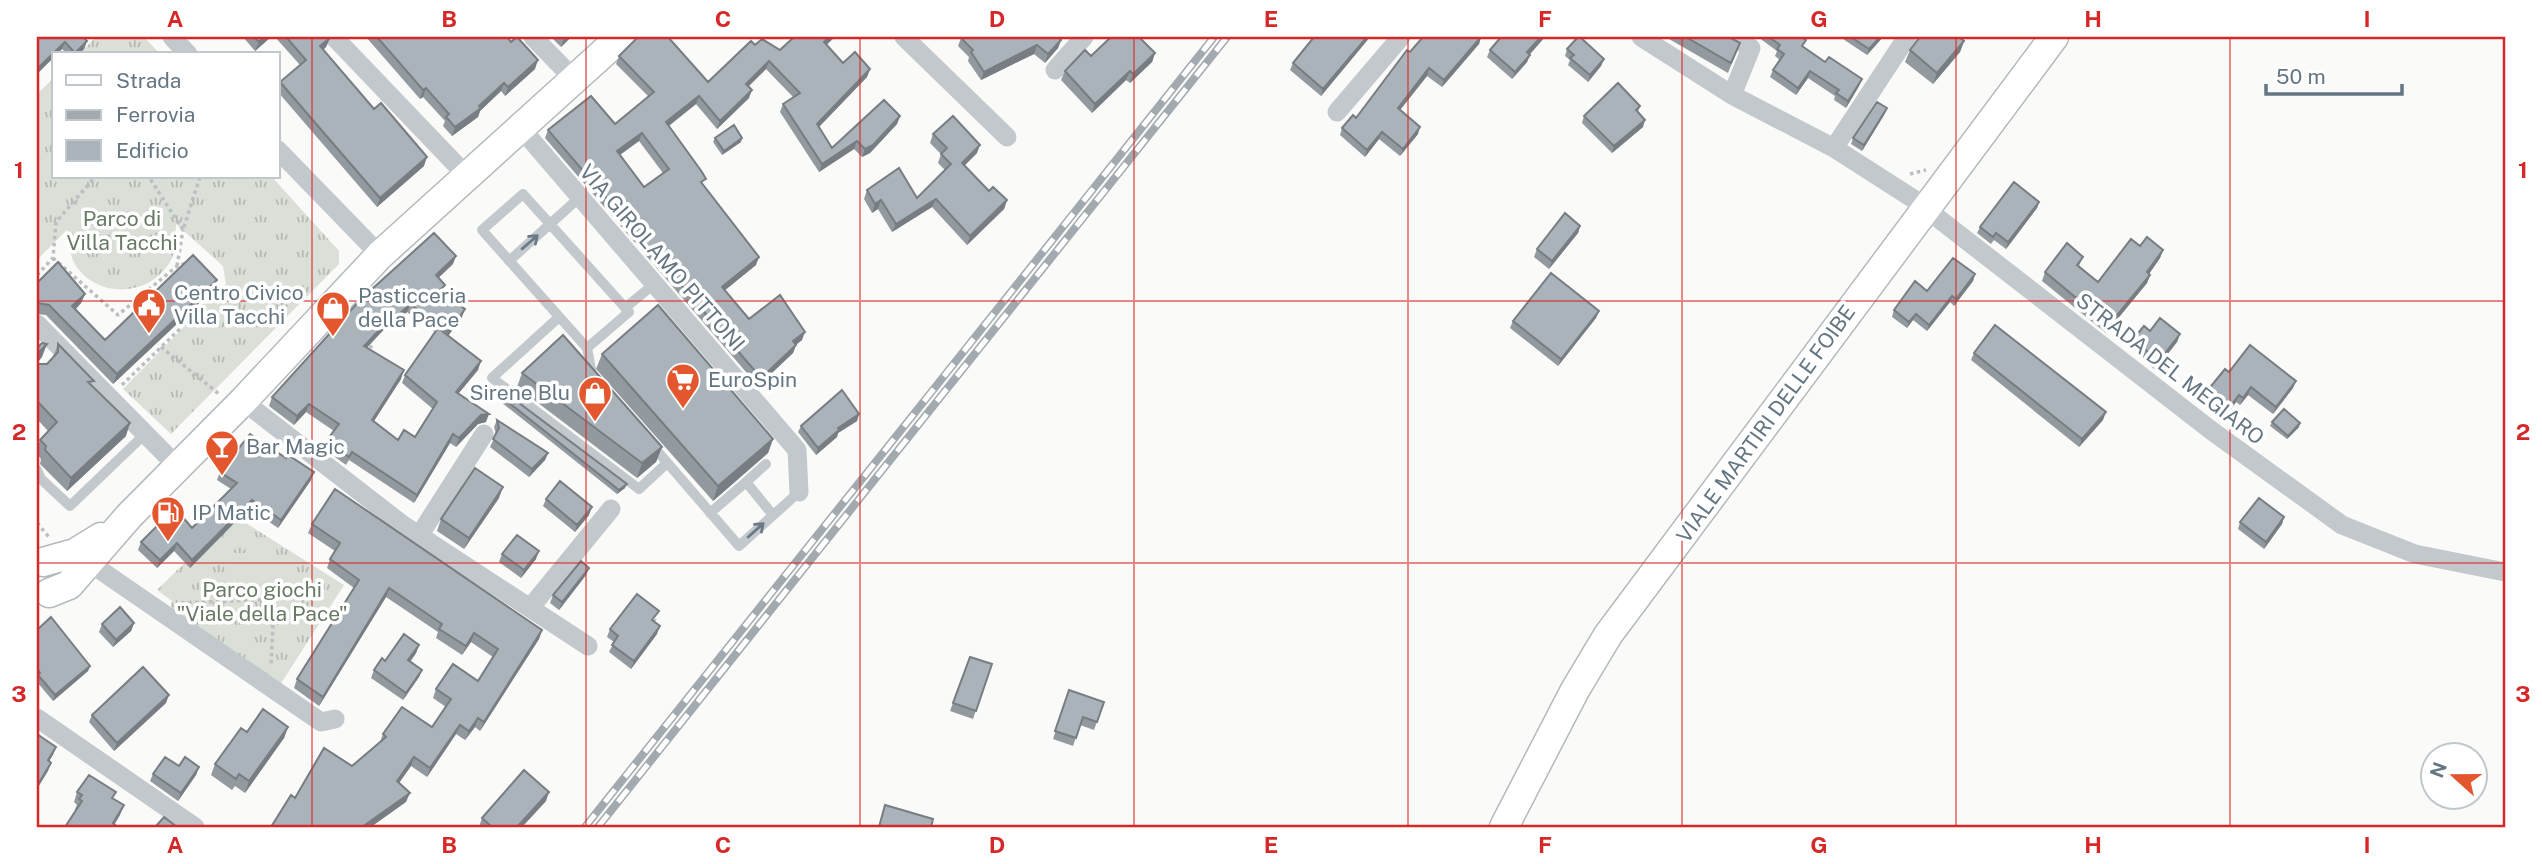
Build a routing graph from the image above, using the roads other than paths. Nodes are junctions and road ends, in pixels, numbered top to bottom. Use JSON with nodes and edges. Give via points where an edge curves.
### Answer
{"nodes":[{"id":1,"x":172,"y":37,"type":"edge"},
{"id":2,"x":334,"y":37,"type":"edge"},
{"id":3,"x":533,"y":37,"type":"edge"},
{"id":4,"x":621,"y":37,"type":"edge"},
{"id":5,"x":904,"y":37,"type":"edge"},
{"id":6,"x":1084,"y":37,"type":"edge"},
{"id":7,"x":1401,"y":37,"type":"edge"},
{"id":8,"x":1734,"y":37,"type":"edge"},
{"id":9,"x":1907,"y":37,"type":"edge"},
{"id":10,"x":2054,"y":37,"type":"edge"},
{"id":11,"x":1647,"y":39,"type":"edge"},
{"id":12,"x":186,"y":52,"type":"edge"},
{"id":13,"x":1055,"y":70,"type":"dead end"},
{"id":14,"x":574,"y":79,"type":"junction"},
{"id":15,"x":1731,"y":95,"type":"junction"},
{"id":16,"x":1337,"y":112,"type":"dead end"},
{"id":17,"x":520,"y":127,"type":"junction"},
{"id":18,"x":1007,"y":137,"type":"dead end"},
{"id":19,"x":1834,"y":148,"type":"junction"},
{"id":20,"x":280,"y":152,"type":"edge"},
{"id":21,"x":467,"y":176,"type":"junction"},
{"id":22,"x":580,"y":197,"type":"junction"},
{"id":23,"x":1925,"y":208,"type":"junction"},
{"id":24,"x":551,"y":224,"type":"junction"},
{"id":25,"x":380,"y":255,"type":"junction"},
{"id":26,"x":509,"y":261,"type":"junction"},
{"id":27,"x":653,"y":284,"type":"junction"},
{"id":28,"x":625,"y":308,"type":"junction"},
{"id":29,"x":559,"y":317,"type":"junction"},
{"id":30,"x":37,"y":324,"type":"edge"},
{"id":31,"x":587,"y":348,"type":"junction"},
{"id":32,"x":601,"y":385,"type":"edge"},
{"id":33,"x":233,"y":399,"type":"junction"},
{"id":34,"x":145,"y":433,"type":"junction"},
{"id":35,"x":484,"y":434,"type":"dead end"},
{"id":36,"x":643,"y":434,"type":"edge"},
{"id":37,"x":667,"y":463,"type":"junction"},
{"id":38,"x":766,"y":464,"type":"edge"},
{"id":39,"x":178,"y":467,"type":"junction"},
{"id":40,"x":38,"y":477,"type":"edge"},
{"id":41,"x":746,"y":482,"type":"junction"},
{"id":42,"x":799,"y":492,"type":"joint"},
{"id":43,"x":611,"y":509,"type":"dead end"},
{"id":44,"x":710,"y":513,"type":"junction"},
{"id":45,"x":774,"y":515,"type":"junction"},
{"id":46,"x":124,"y":521,"type":"junction"},
{"id":47,"x":419,"y":536,"type":"junction"},
{"id":48,"x":40,"y":559,"type":"edge"},
{"id":49,"x":90,"y":563,"type":"junction"},
{"id":50,"x":2505,"y":572,"type":"edge"},
{"id":51,"x":43,"y":601,"type":"edge"},
{"id":52,"x":530,"y":608,"type":"junction"},
{"id":53,"x":587,"y":646,"type":"dead end"},
{"id":54,"x":37,"y":718,"type":"edge"},
{"id":55,"x":335,"y":719,"type":"dead end"},
{"id":56,"x":188,"y":826,"type":"edge"},
{"id":57,"x":1504,"y":827,"type":"edge"}],
"edges":[{"from":1,"to":12,"type":"street"},
{"from":2,"to":21,"type":"street"},
{"from":3,"to":14,"type":"street"},
{"from":4,"to":14,"type":"street"},
{"from":5,"to":18,"type":"street"},
{"from":6,"to":13,"type":"street"},
{"from":7,"to":16,"type":"street"},
{"from":8,"to":15,"type":"street","via":[[1751,48]]},
{"from":9,"to":19,"type":"street"},
{"from":10,"to":23,"type":"street","name":"VIALE MARTIRI DELLE FOIBE"},
{"from":11,"to":15,"type":"street","name":"STRADA DEL MEGIARO"},
{"from":14,"to":17,"type":"street"},
{"from":15,"to":19,"type":"street","name":"STRADA DEL MEGIARO"},
{"from":17,"to":21,"type":"street"},
{"from":17,"to":22,"type":"street","name":"VIA GIROLAMO PITTONI"},
{"from":19,"to":23,"type":"street","name":"STRADA DEL MEGIARO"},
{"from":20,"to":25,"type":"street"},
{"from":21,"to":25,"type":"street"},
{"from":22,"to":24,"type":"lane"},
{"from":22,"to":27,"type":"street","name":"VIA GIROLAMO PITTONI"},
{"from":23,"to":50,"type":"street","name":"STRADA DEL MEGIARO","via":[[2212,431],[2342,525],[2416,554]]},
{"from":23,"to":57,"type":"street","name":"VIALE MARTIRI DELLE FOIBE","via":[[1608,635]]},
{"from":26,"to":24,"type":"lane","one_way":true},
{"from":24,"to":26,"type":"lane","via":[[523,194],[482,230]]},
{"from":24,"to":28,"type":"lane"},
{"from":25,"to":33,"type":"street"},
{"from":26,"to":29,"type":"lane"},
{"from":27,"to":28,"type":"lane"},
{"from":27,"to":42,"type":"street","name":"VIA GIROLAMO PITTONI","via":[[797,450]]},
{"from":28,"to":31,"type":"lane","via":[[629,312]]},
{"from":29,"to":31,"type":"lane"},
{"from":29,"to":37,"type":"lane","via":[[492,378],[639,489]]},
{"from":30,"to":34,"type":"street"},
{"from":31,"to":32,"type":"lane","via":[[590,372]]},
{"from":33,"to":39,"type":"street"},
{"from":33,"to":47,"type":"street"},
{"from":34,"to":39,"type":"street"},
{"from":34,"to":40,"type":"lane","via":[[70,506]]},
{"from":35,"to":47,"type":"street"},
{"from":36,"to":37,"type":"lane"},
{"from":37,"to":44,"type":"lane"},
{"from":38,"to":41,"type":"lane"},
{"from":39,"to":46,"type":"street"},
{"from":41,"to":44,"type":"lane"},
{"from":41,"to":45,"type":"lane"},
{"from":42,"to":45,"type":"lane"},
{"from":43,"to":52,"type":"street"},
{"from":44,"to":45,"type":"lane","one_way":true,"via":[[739,546]]},
{"from":46,"to":48,"type":"street","via":[[75,553]]},
{"from":46,"to":49,"type":"street"},
{"from":47,"to":52,"type":"street"},
{"from":48,"to":51,"type":"street","via":[[51,582]]},
{"from":49,"to":51,"type":"street","via":[[69,585]]},
{"from":49,"to":55,"type":"street","via":[[321,722]]},
{"from":52,"to":53,"type":"street"},
{"from":54,"to":56,"type":"street"}]}
